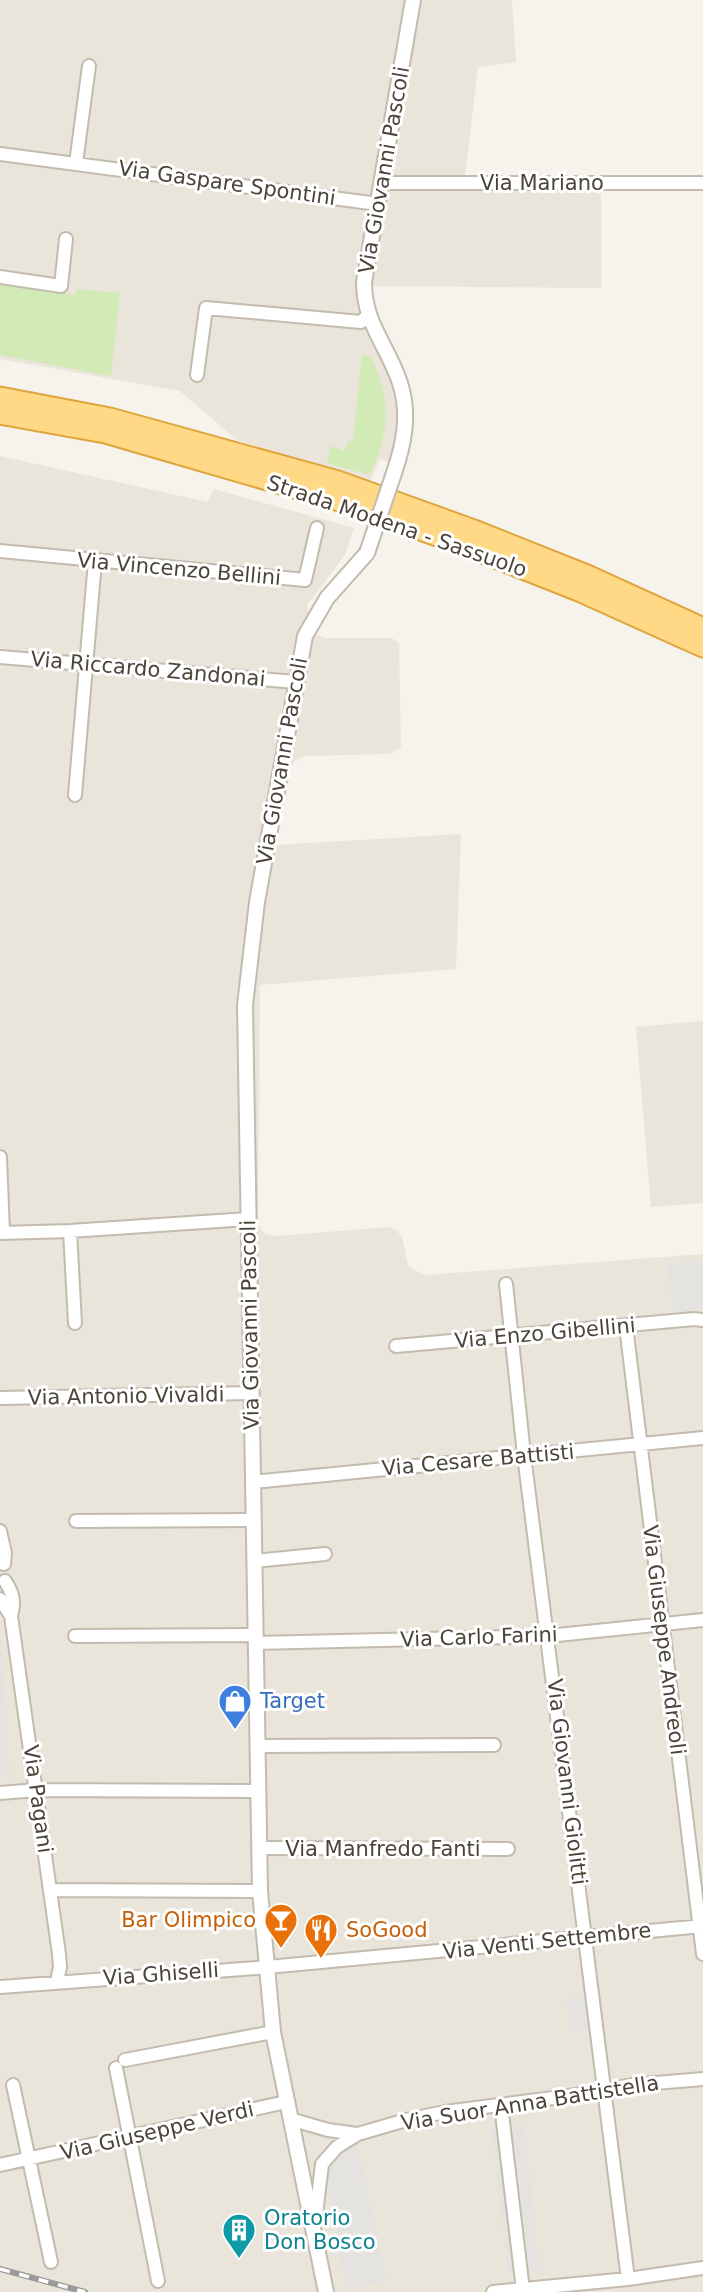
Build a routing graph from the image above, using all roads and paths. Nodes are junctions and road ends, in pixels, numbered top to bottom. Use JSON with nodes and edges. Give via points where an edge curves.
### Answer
{"nodes":[{"id":1,"x":413,"y":0,"type":"edge"},
{"id":2,"x":89,"y":66,"type":"dead end"},
{"id":3,"x":0,"y":154,"type":"edge"},
{"id":4,"x":76,"y":163,"type":"junction"},
{"id":5,"x":382,"y":183,"type":"junction"},
{"id":6,"x":703,"y":183,"type":"edge"},
{"id":7,"x":378,"y":204,"type":"junction"},
{"id":8,"x":66,"y":239,"type":"dead end"},
{"id":9,"x":0,"y":277,"type":"edge"},
{"id":10,"x":368,"y":315,"type":"junction"},
{"id":11,"x":197,"y":374,"type":"dead end"},
{"id":12,"x":0,"y":397,"type":"edge"},
{"id":13,"x":0,"y":414,"type":"edge"},
{"id":14,"x":317,"y":528,"type":"dead end"},
{"id":15,"x":0,"y":551,"type":"edge"},
{"id":16,"x":95,"y":561,"type":"junction"},
{"id":17,"x":703,"y":628,"type":"edge"},
{"id":18,"x":703,"y":647,"type":"edge"},
{"id":19,"x":0,"y":657,"type":"edge"},
{"id":20,"x":88,"y":663,"type":"junction"},
{"id":21,"x":296,"y":682,"type":"junction"},
{"id":22,"x":75,"y":795,"type":"dead end"},
{"id":23,"x":0,"y":1157,"type":"edge"},
{"id":24,"x":247,"y":1219,"type":"junction"},
{"id":25,"x":70,"y":1231,"type":"junction"},
{"id":26,"x":2,"y":1232,"type":"edge"},
{"id":27,"x":506,"y":1284,"type":"dead end"},
{"id":28,"x":699,"y":1320,"type":"edge"},
{"id":29,"x":75,"y":1323,"type":"dead end"},
{"id":30,"x":626,"y":1326,"type":"junction"},
{"id":31,"x":510,"y":1335,"type":"junction"},
{"id":32,"x":396,"y":1346,"type":"dead end"},
{"id":33,"x":251,"y":1393,"type":"junction"},
{"id":34,"x":0,"y":1398,"type":"edge"},
{"id":35,"x":703,"y":1438,"type":"edge"},
{"id":36,"x":639,"y":1445,"type":"junction"},
{"id":37,"x":524,"y":1455,"type":"junction"},
{"id":38,"x":253,"y":1482,"type":"junction"},
{"id":39,"x":254,"y":1520,"type":"junction"},
{"id":40,"x":76,"y":1521,"type":"dead end"},
{"id":41,"x":0,"y":1531,"type":"edge"},
{"id":42,"x":325,"y":1554,"type":"dead end"},
{"id":43,"x":254,"y":1560,"type":"junction"},
{"id":44,"x":2,"y":1562,"type":"edge"},
{"id":45,"x":3,"y":1584,"type":"edge"},
{"id":46,"x":0,"y":1598,"type":"edge"},
{"id":47,"x":11,"y":1616,"type":"junction"},
{"id":48,"x":703,"y":1620,"type":"edge"},
{"id":49,"x":663,"y":1624,"type":"junction"},
{"id":50,"x":75,"y":1636,"type":"dead end"},
{"id":51,"x":548,"y":1636,"type":"junction"},
{"id":52,"x":255,"y":1639,"type":"junction"},
{"id":53,"x":494,"y":1745,"type":"dead end"},
{"id":54,"x":257,"y":1746,"type":"junction"},
{"id":55,"x":37,"y":1790,"type":"junction"},
{"id":56,"x":257,"y":1791,"type":"junction"},
{"id":57,"x":0,"y":1793,"type":"edge"},
{"id":58,"x":259,"y":1848,"type":"junction"},
{"id":59,"x":508,"y":1849,"type":"dead end"},
{"id":60,"x":50,"y":1890,"type":"junction"},
{"id":61,"x":260,"y":1891,"type":"junction"},
{"id":62,"x":701,"y":1926,"type":"edge"},
{"id":63,"x":587,"y":1938,"type":"junction"},
{"id":64,"x":703,"y":1954,"type":"edge"},
{"id":65,"x":265,"y":1968,"type":"junction"},
{"id":66,"x":57,"y":1981,"type":"junction"},
{"id":67,"x":0,"y":1987,"type":"edge"},
{"id":68,"x":273,"y":2032,"type":"junction"},
{"id":69,"x":703,"y":2079,"type":"edge"},
{"id":70,"x":13,"y":2085,"type":"dead end"},
{"id":71,"x":604,"y":2090,"type":"junction"},
{"id":72,"x":286,"y":2102,"type":"junction"},
{"id":73,"x":501,"y":2105,"type":"junction"},
{"id":74,"x":289,"y":2119,"type":"junction"},
{"id":75,"x":358,"y":2134,"type":"junction"},
{"id":76,"x":130,"y":2137,"type":"junction"},
{"id":77,"x":296,"y":2149,"type":"junction"},
{"id":78,"x":29,"y":2160,"type":"junction"},
{"id":79,"x":322,"y":2164,"type":"junction"},
{"id":80,"x":0,"y":2165,"type":"edge"},
{"id":81,"x":314,"y":2234,"type":"junction"},
{"id":82,"x":51,"y":2262,"type":"dead end"},
{"id":83,"x":703,"y":2269,"type":"edge"},
{"id":84,"x":628,"y":2279,"type":"junction"},
{"id":85,"x":158,"y":2281,"type":"dead end"},
{"id":86,"x":523,"y":2290,"type":"junction"},
{"id":87,"x":327,"y":2292,"type":"edge"},
{"id":88,"x":493,"y":2292,"type":"edge"}],
"edges":[{"from":1,"to":5,"type":"street","name":"Via Giovanni Pascoli"},
{"from":2,"to":4,"type":"street"},
{"from":3,"to":4,"type":"street","name":"Via Gaspare Spontini"},
{"from":4,"to":7,"type":"street","name":"Via Gaspare Spontini"},
{"from":5,"to":6,"type":"street","name":"Via Mariano"},
{"from":5,"to":7,"type":"street","name":"Via Giovanni Pascoli"},
{"from":7,"to":10,"type":"street","name":"Via Giovanni Pascoli","via":[[365,282]]},
{"from":8,"to":9,"type":"street","via":[[61,286]]},
{"from":10,"to":11,"type":"street","via":[[361,323],[206,307]]},
{"from":10,"to":21,"type":"street","name":"Via Giovanni Pascoli","bridge":true,"via":[[400,381],[405,433],[366,552],[315,616],[305,636]]},
{"from":12,"to":17,"type":"highway","name":"Strada Modena - Sassuolo","via":[[110,418],[338,481],[575,570]]},
{"from":13,"to":18,"type":"highway","name":"Strada Modena - Sassuolo","via":[[105,433],[336,500],[478,551]]},
{"from":14,"to":16,"type":"street","name":"Via Vincenzo Bellini","via":[[305,580]]},
{"from":15,"to":16,"type":"street","name":"Via Vincenzo Bellini"},
{"from":16,"to":20,"type":"street"},
{"from":19,"to":20,"type":"street","name":"Via Riccardo Zandonai"},
{"from":20,"to":21,"type":"street","name":"Via Riccardo Zandonai"},
{"from":20,"to":22,"type":"street"},
{"from":21,"to":24,"type":"street","name":"Via Giovanni Pascoli","via":[[248,970]]},
{"from":23,"to":26,"type":"street"},
{"from":24,"to":25,"type":"street"},
{"from":24,"to":33,"type":"street","name":"Via Giovanni Pascoli"},
{"from":25,"to":26,"type":"street"},
{"from":25,"to":29,"type":"street"},
{"from":27,"to":31,"type":"street","name":"Via Giovanni Giolitti"},
{"from":28,"to":30,"type":"street","name":"Via Enzo Gibellini"},
{"from":30,"to":31,"type":"street","name":"Via Enzo Gibellini"},
{"from":30,"to":36,"type":"street","name":"Via Giuseppe Andreoli"},
{"from":31,"to":32,"type":"street","name":"Via Enzo Gibellini"},
{"from":31,"to":37,"type":"street","name":"Via Giovanni Giolitti"},
{"from":33,"to":34,"type":"street","name":"Via Antonio Vivaldi"},
{"from":33,"to":38,"type":"street","name":"Via Giovanni Pascoli"},
{"from":35,"to":36,"type":"street","name":"Via Cesare Battisti"},
{"from":36,"to":37,"type":"street","name":"Via Cesare Battisti"},
{"from":36,"to":49,"type":"street","name":"Via Giuseppe Andreoli"},
{"from":37,"to":38,"type":"street","name":"Via Cesare Battisti"},
{"from":37,"to":51,"type":"street","name":"Via Giovanni Giolitti"},
{"from":38,"to":39,"type":"street","name":"Via Giovanni Pascoli"},
{"from":39,"to":40,"type":"street"},
{"from":39,"to":43,"type":"street","name":"Via Giovanni Pascoli"},
{"from":41,"to":44,"type":"street","name":"Via Pagani","via":[[5,1553]]},
{"from":42,"to":43,"type":"street"},
{"from":43,"to":52,"type":"street","name":"Via Giovanni Pascoli"},
{"from":44,"to":45,"type":"street","name":"Via Pagani","via":[[7,1570]]},
{"from":45,"to":47,"type":"street","name":"Via Pagani","via":[[11,1590]]},
{"from":46,"to":47,"type":"street"},
{"from":47,"to":55,"type":"street","name":"Via Pagani"},
{"from":48,"to":49,"type":"street","name":"Via Carlo Farini"},
{"from":49,"to":51,"type":"street","name":"Via Carlo Farini"},
{"from":49,"to":62,"type":"street","name":"Via Giuseppe Andreoli"},
{"from":50,"to":52,"type":"street","name":"Via Carlo Farini"},
{"from":51,"to":52,"type":"street","name":"Via Carlo Farini"},
{"from":51,"to":63,"type":"street","name":"Via Giovanni Giolitti"},
{"from":52,"to":54,"type":"street","name":"Via Giovanni Pascoli"},
{"from":53,"to":54,"type":"street"},
{"from":54,"to":56,"type":"street","name":"Via Giovanni Pascoli"},
{"from":55,"to":56,"type":"street"},
{"from":55,"to":57,"type":"street"},
{"from":55,"to":60,"type":"street","name":"Via Pagani"},
{"from":56,"to":58,"type":"street","name":"Via Giovanni Pascoli"},
{"from":58,"to":59,"type":"street","name":"Via Manfredo Fanti"},
{"from":58,"to":61,"type":"street","name":"Via Giovanni Pascoli"},
{"from":60,"to":61,"type":"street"},
{"from":60,"to":66,"type":"street","name":"Via Pagani","via":[[60,1967]]},
{"from":61,"to":65,"type":"street","name":"Via Giovanni Pascoli"},
{"from":62,"to":63,"type":"street","name":"Via Venti Settembre"},
{"from":62,"to":64,"type":"street","name":"Via Giuseppe Andreoli"},
{"from":63,"to":65,"type":"street","name":"Via Venti Settembre"},
{"from":63,"to":71,"type":"street","name":"Via Giovanni Giolitti"},
{"from":65,"to":66,"type":"street","name":"Via Ghiselli"},
{"from":65,"to":68,"type":"street","name":"Via Giovanni Pascoli"},
{"from":66,"to":67,"type":"street","name":"Via Ghiselli"},
{"from":68,"to":72,"type":"street","name":"Via Giovanni Pascoli"},
{"from":68,"to":76,"type":"street","via":[[121,2064]]},
{"from":69,"to":71,"type":"street","name":"Via Suor Anna Battistella"},
{"from":70,"to":78,"type":"street"},
{"from":71,"to":73,"type":"street","name":"Via Suor Anna Battistella"},
{"from":71,"to":84,"type":"street","name":"Via Giovanni Giolitti"},
{"from":72,"to":74,"type":"street","name":"Via Giovanni Pascoli"},
{"from":72,"to":76,"type":"street","name":"Via Giuseppe Verdi"},
{"from":73,"to":75,"type":"street","name":"Via Suor Anna Battistella","via":[[445,2112]]},
{"from":73,"to":86,"type":"street"},
{"from":74,"to":75,"type":"street"},
{"from":74,"to":77,"type":"street","name":"Via Giovanni Pascoli"},
{"from":75,"to":79,"type":"street"},
{"from":76,"to":78,"type":"street","name":"Via Giuseppe Verdi"},
{"from":76,"to":85,"type":"street"},
{"from":77,"to":79,"type":"street","via":[[308,2161]]},
{"from":77,"to":81,"type":"street","name":"Via Giovanni Pascoli"},
{"from":78,"to":80,"type":"street","name":"Via Giuseppe Verdi"},
{"from":78,"to":82,"type":"street"},
{"from":79,"to":81,"type":"street"},
{"from":81,"to":87,"type":"street","name":"Via Giovanni Pascoli"},
{"from":83,"to":84,"type":"street"},
{"from":84,"to":86,"type":"street"},
{"from":86,"to":88,"type":"street"}]}
